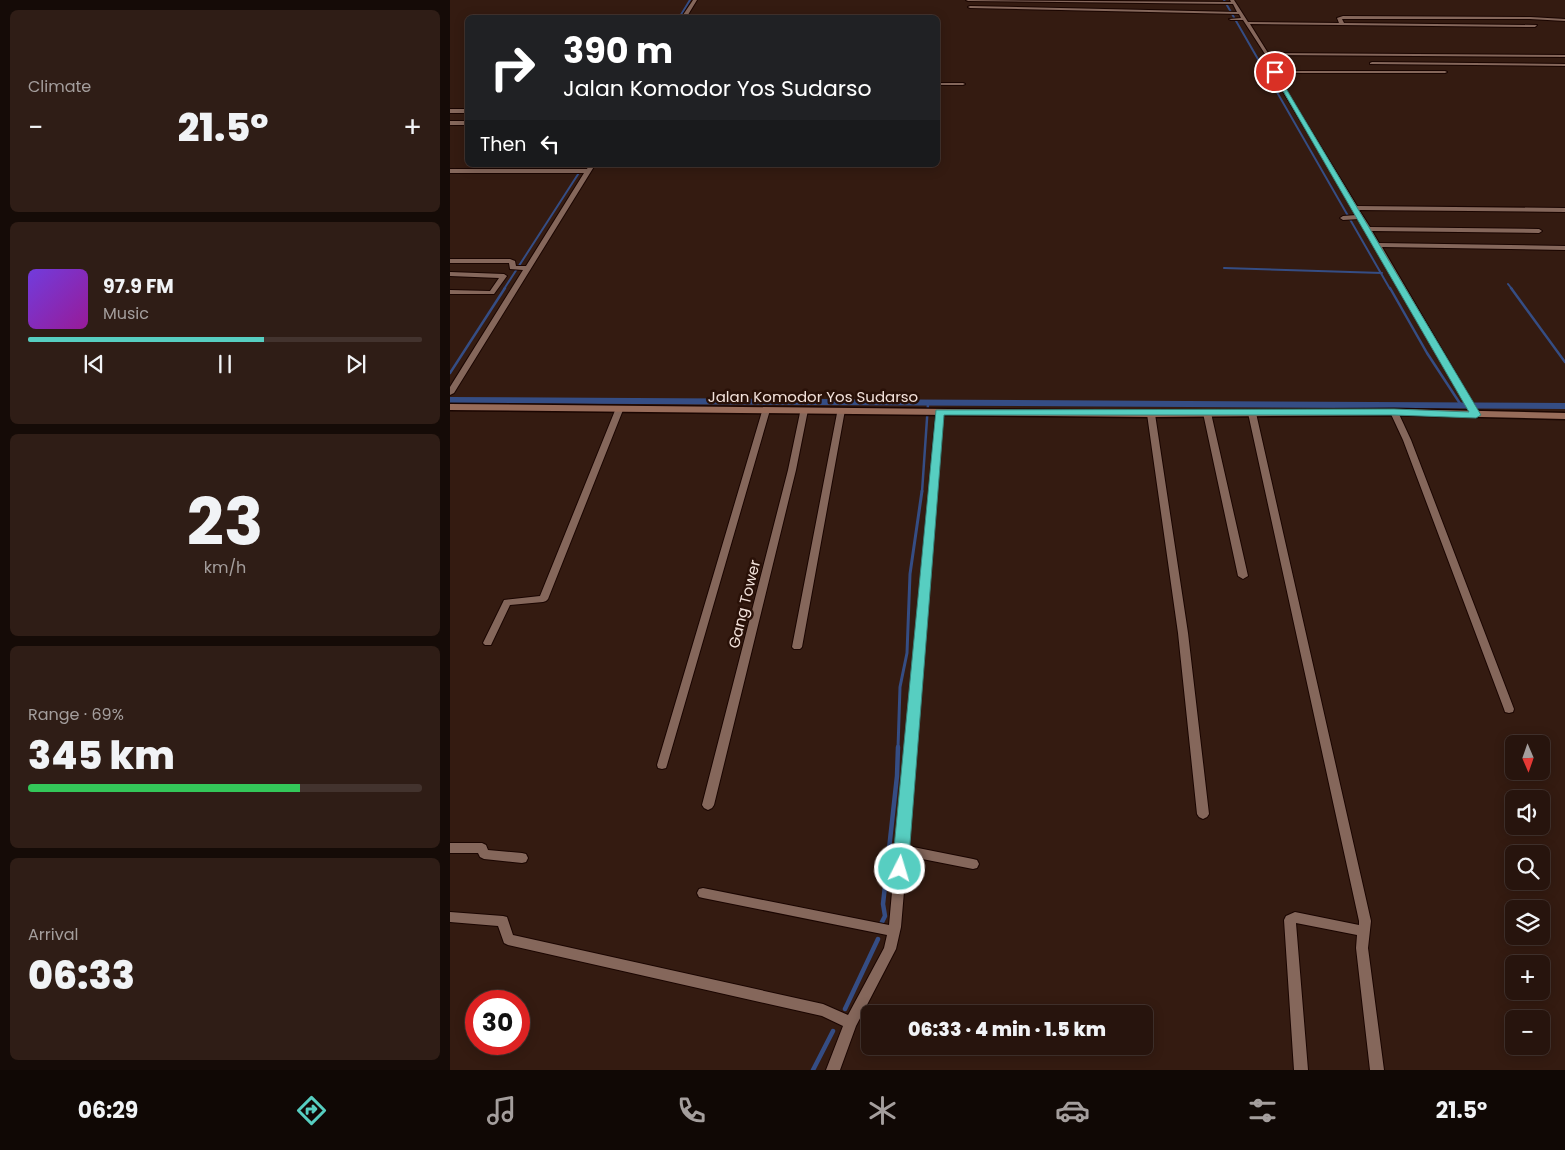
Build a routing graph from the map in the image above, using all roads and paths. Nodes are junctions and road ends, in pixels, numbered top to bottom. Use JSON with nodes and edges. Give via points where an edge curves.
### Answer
{"nodes":[{"id":1,"x":695,"y":0,"type":"edge"},
{"id":2,"x":968,"y":0,"type":"edge"},
{"id":3,"x":1232,"y":2,"type":"edge"},
{"id":4,"x":970,"y":7,"type":"dead end"},
{"id":5,"x":685,"y":15,"type":"edge"},
{"id":6,"x":1241,"y":17,"type":"junction"},
{"id":7,"x":1232,"y":19,"type":"dead end"},
{"id":8,"x":1565,"y":20,"type":"edge"},
{"id":9,"x":1342,"y":24,"type":"junction"},
{"id":10,"x":1535,"y":26,"type":"dead end"},
{"id":11,"x":1267,"y":54,"type":"junction"},
{"id":12,"x":1434,"y":56,"type":"junction"},
{"id":13,"x":1565,"y":56,"type":"edge"},
{"id":14,"x":1372,"y":63,"type":"dead end"},
{"id":15,"x":1441,"y":64,"type":"junction"},
{"id":16,"x":1565,"y":65,"type":"edge"},
{"id":17,"x":1275,"y":72,"type":"junction"},
{"id":18,"x":1445,"y":72,"type":"dead end"},
{"id":19,"x":940,"y":84,"type":"edge"},
{"id":20,"x":963,"y":84,"type":"dead end"},
{"id":21,"x":450,"y":111,"type":"edge"},
{"id":22,"x":465,"y":111,"type":"edge"},
{"id":23,"x":450,"y":123,"type":"edge"},
{"id":24,"x":465,"y":123,"type":"edge"},
{"id":25,"x":588,"y":169,"type":"edge"},
{"id":26,"x":450,"y":171,"type":"edge"},
{"id":27,"x":1355,"y":208,"type":"junction"},
{"id":28,"x":1565,"y":210,"type":"edge"},
{"id":29,"x":1344,"y":218,"type":"dead end"},
{"id":30,"x":1358,"y":218,"type":"junction"},
{"id":31,"x":1368,"y":229,"type":"junction"},
{"id":32,"x":1539,"y":231,"type":"dead end"},
{"id":33,"x":1377,"y":245,"type":"junction"},
{"id":34,"x":1565,"y":248,"type":"edge"},
{"id":35,"x":450,"y":261,"type":"edge"},
{"id":36,"x":516,"y":268,"type":"joint"},
{"id":37,"x":527,"y":268,"type":"junction"},
{"id":38,"x":450,"y":274,"type":"edge"},
{"id":39,"x":499,"y":288,"type":"junction"},
{"id":40,"x":514,"y":288,"type":"junction"},
{"id":41,"x":450,"y":292,"type":"edge"},
{"id":42,"x":450,"y":393,"type":"edge"},
{"id":43,"x":450,"y":408,"type":"edge"},
{"id":44,"x":619,"y":410,"type":"junction"},
{"id":45,"x":766,"y":410,"type":"junction"},
{"id":46,"x":804,"y":410,"type":"junction"},
{"id":47,"x":841,"y":410,"type":"junction"},
{"id":48,"x":936,"y":412,"type":"junction"},
{"id":49,"x":1394,"y":412,"type":"junction"},
{"id":50,"x":1207,"y":413,"type":"junction"},
{"id":51,"x":1252,"y":413,"type":"junction"},
{"id":52,"x":1474,"y":413,"type":"junction"},
{"id":53,"x":1151,"y":414,"type":"junction"},
{"id":54,"x":1565,"y":416,"type":"edge"},
{"id":55,"x":1243,"y":576,"type":"dead end"},
{"id":56,"x":488,"y":643,"type":"dead end"},
{"id":57,"x":797,"y":647,"type":"dead end"},
{"id":58,"x":1509,"y":709,"type":"dead end"},
{"id":59,"x":662,"y":765,"type":"dead end"},
{"id":60,"x":708,"y":804,"type":"dead end"},
{"id":61,"x":1203,"y":814,"type":"dead end"},
{"id":62,"x":450,"y":848,"type":"edge"},
{"id":63,"x":902,"y":850,"type":"junction"},
{"id":64,"x":522,"y":858,"type":"dead end"},
{"id":65,"x":973,"y":864,"type":"dead end"},
{"id":66,"x":703,"y":893,"type":"dead end"},
{"id":67,"x":450,"y":917,"type":"edge"},
{"id":68,"x":1364,"y":931,"type":"junction"},
{"id":69,"x":894,"y":932,"type":"junction"},
{"id":70,"x":851,"y":1023,"type":"junction"},
{"id":71,"x":832,"y":1070,"type":"edge"},
{"id":72,"x":1301,"y":1070,"type":"edge"},
{"id":73,"x":1377,"y":1070,"type":"edge"}],
"edges":[{"from":1,"to":5,"type":"street"},
{"from":2,"to":3,"type":"street"},
{"from":3,"to":6,"type":"street"},
{"from":4,"to":6,"type":"street","via":[[1190,10]]},
{"from":6,"to":7,"type":"street"},
{"from":6,"to":9,"type":"street"},
{"from":6,"to":11,"type":"street"},
{"from":8,"to":9,"type":"street","via":[[1343,17],[1339,18]]},
{"from":9,"to":10,"type":"street"},
{"from":11,"to":12,"type":"street"},
{"from":11,"to":17,"type":"street"},
{"from":12,"to":13,"type":"street"},
{"from":12,"to":15,"type":"street"},
{"from":14,"to":15,"type":"street"},
{"from":15,"to":16,"type":"street"},
{"from":17,"to":18,"type":"street"},
{"from":17,"to":27,"type":"street"},
{"from":19,"to":20,"type":"street"},
{"from":21,"to":22,"type":"street"},
{"from":23,"to":24,"type":"street"},
{"from":25,"to":26,"type":"street"},
{"from":25,"to":37,"type":"street"},
{"from":27,"to":28,"type":"street"},
{"from":27,"to":30,"type":"street"},
{"from":29,"to":30,"type":"street"},
{"from":30,"to":31,"type":"street"},
{"from":31,"to":32,"type":"street"},
{"from":31,"to":33,"type":"street"},
{"from":33,"to":34,"type":"street"},
{"from":33,"to":52,"type":"street"},
{"from":35,"to":36,"type":"street","via":[[510,261],[513,262],[512,268]]},
{"from":36,"to":37,"type":"street"},
{"from":37,"to":40,"type":"street"},
{"from":38,"to":39,"type":"street","via":[[503,275]]},
{"from":39,"to":40,"type":"street"},
{"from":39,"to":41,"type":"street","via":[[492,292]]},
{"from":40,"to":42,"type":"street"},
{"from":43,"to":44,"type":"street","name":"Jalan Komodor Yos Sudarso"},
{"from":44,"to":45,"type":"street","name":"Jalan Komodor Yos Sudarso"},
{"from":44,"to":56,"type":"street","via":[[543,599],[508,602]]},
{"from":45,"to":46,"type":"street","name":"Jalan Komodor Yos Sudarso"},
{"from":45,"to":59,"type":"street"},
{"from":46,"to":47,"type":"street","name":"Jalan Komodor Yos Sudarso"},
{"from":46,"to":60,"type":"street","name":"Gang Tower","via":[[730,726]]},
{"from":47,"to":48,"type":"street","name":"Jalan Komodor Yos Sudarso"},
{"from":47,"to":57,"type":"street"},
{"from":48,"to":53,"type":"street","name":"Jalan Komodor Yos Sudarso"},
{"from":48,"to":63,"type":"street"},
{"from":49,"to":51,"type":"street","name":"Jalan Komodor Yos Sudarso"},
{"from":49,"to":52,"type":"street","name":"Jalan Komodor Yos Sudarso"},
{"from":49,"to":58,"type":"street"},
{"from":50,"to":51,"type":"street","name":"Jalan Komodor Yos Sudarso"},
{"from":50,"to":53,"type":"street","name":"Jalan Komodor Yos Sudarso"},
{"from":50,"to":55,"type":"street"},
{"from":51,"to":68,"type":"street","via":[[1365,921]]},
{"from":52,"to":54,"type":"street","name":"Jalan Komodor Yos Sudarso"},
{"from":53,"to":61,"type":"street","via":[[1183,633]]},
{"from":62,"to":64,"type":"street","via":[[482,848],[484,854]]},
{"from":63,"to":65,"type":"street"},
{"from":63,"to":69,"type":"street"},
{"from":66,"to":69,"type":"street"},
{"from":67,"to":70,"type":"street","via":[[503,921],[508,939],[823,1010]]},
{"from":68,"to":72,"type":"street","via":[[1294,918],[1290,920]]},
{"from":68,"to":73,"type":"street","via":[[1362,948]]},
{"from":69,"to":70,"type":"street","via":[[890,949]]},
{"from":70,"to":71,"type":"street"}]}
